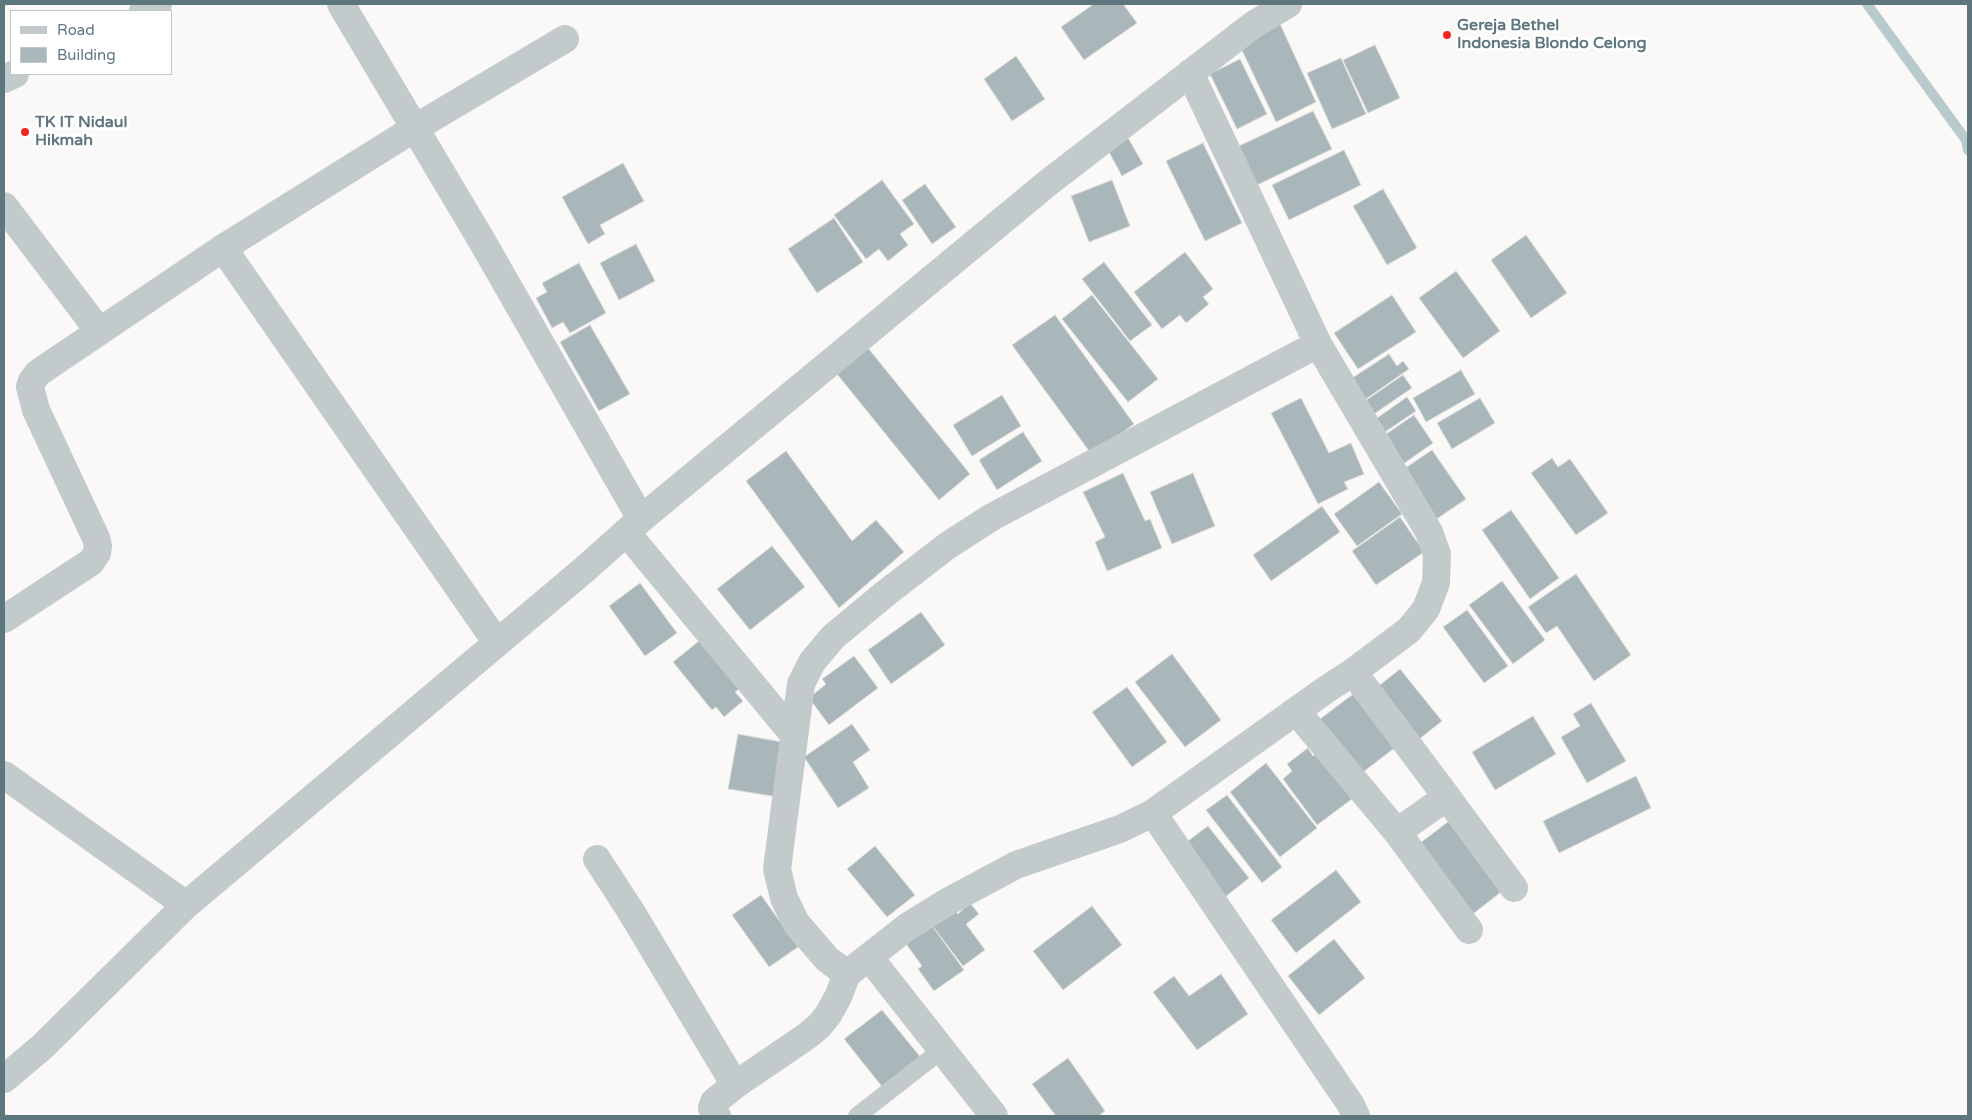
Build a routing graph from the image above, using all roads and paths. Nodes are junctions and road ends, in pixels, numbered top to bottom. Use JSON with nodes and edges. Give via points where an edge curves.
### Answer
{"nodes":[{"id":1,"x":158,"y":4,"type":"edge"},
{"id":2,"x":341,"y":4,"type":"edge"},
{"id":3,"x":1288,"y":4,"type":"edge"},
{"id":4,"x":145,"y":10,"type":"edge"},
{"id":5,"x":1250,"y":15,"type":"edge"},
{"id":6,"x":566,"y":39,"type":"dead end"},
{"id":7,"x":1190,"y":74,"type":"junction"},
{"id":8,"x":414,"y":128,"type":"junction"},
{"id":9,"x":4,"y":206,"type":"edge"},
{"id":10,"x":224,"y":248,"type":"junction"},
{"id":11,"x":99,"y":331,"type":"junction"},
{"id":12,"x":1318,"y":344,"type":"junction"},
{"id":13,"x":633,"y":526,"type":"junction"},
{"id":14,"x":4,"y":618,"type":"edge"},
{"id":15,"x":496,"y":642,"type":"junction"},
{"id":16,"x":1353,"y":672,"type":"junction"},
{"id":17,"x":1296,"y":711,"type":"junction"},
{"id":18,"x":794,"y":735,"type":"junction"},
{"id":19,"x":4,"y":775,"type":"edge"},
{"id":20,"x":1447,"y":797,"type":"junction"},
{"id":21,"x":1153,"y":813,"type":"junction"},
{"id":22,"x":1397,"y":832,"type":"junction"},
{"id":23,"x":596,"y":859,"type":"dead end"},
{"id":24,"x":1514,"y":888,"type":"dead end"},
{"id":25,"x":186,"y":905,"type":"junction"},
{"id":26,"x":1469,"y":930,"type":"dead end"},
{"id":27,"x":870,"y":957,"type":"junction"},
{"id":28,"x":847,"y":974,"type":"junction"},
{"id":29,"x":943,"y":1049,"type":"junction"},
{"id":30,"x":10,"y":1074,"type":"edge"},
{"id":31,"x":735,"y":1085,"type":"junction"},
{"id":32,"x":716,"y":1116,"type":"edge"},
{"id":33,"x":857,"y":1116,"type":"edge"},
{"id":34,"x":994,"y":1116,"type":"edge"},
{"id":35,"x":1356,"y":1116,"type":"edge"}],
"edges":[{"from":1,"to":4,"type":"street"},
{"from":2,"to":8,"type":"street"},
{"from":3,"to":5,"type":"street"},
{"from":5,"to":7,"type":"street"},
{"from":6,"to":8,"type":"street"},
{"from":7,"to":12,"type":"street"},
{"from":7,"to":13,"type":"street","via":[[1049,182]]},
{"from":8,"to":10,"type":"street"},
{"from":8,"to":13,"type":"street"},
{"from":9,"to":11,"type":"street"},
{"from":10,"to":11,"type":"street"},
{"from":10,"to":15,"type":"street"},
{"from":11,"to":14,"type":"street","via":[[38,373],[30,387],[36,410],[96,538],[96,553],[91,562]]},
{"from":12,"to":16,"type":"street","via":[[1429,532],[1437,554],[1436,582],[1426,609],[1409,630]]},
{"from":12,"to":18,"type":"street","via":[[992,517],[947,546],[833,637],[812,662],[801,684]]},
{"from":13,"to":15,"type":"street"},
{"from":13,"to":18,"type":"street"},
{"from":15,"to":25,"type":"street"},
{"from":16,"to":17,"type":"street"},
{"from":16,"to":20,"type":"street"},
{"from":17,"to":21,"type":"street"},
{"from":17,"to":22,"type":"street"},
{"from":18,"to":28,"type":"street","via":[[777,869],[784,898],[796,923],[827,959]]},
{"from":19,"to":25,"type":"street"},
{"from":20,"to":22,"type":"street"},
{"from":20,"to":24,"type":"street"},
{"from":21,"to":27,"type":"street","via":[[1120,829],[1016,865],[907,927]]},
{"from":21,"to":35,"type":"street"},
{"from":22,"to":26,"type":"street"},
{"from":23,"to":31,"type":"street"},
{"from":25,"to":30,"type":"street","via":[[42,1047]]},
{"from":27,"to":28,"type":"street"},
{"from":27,"to":29,"type":"street"},
{"from":28,"to":31,"type":"street","via":[[828,1015],[819,1026]]},
{"from":29,"to":33,"type":"lane"},
{"from":29,"to":34,"type":"street"},
{"from":31,"to":32,"type":"street","via":[[714,1102],[712,1108]]}]}
